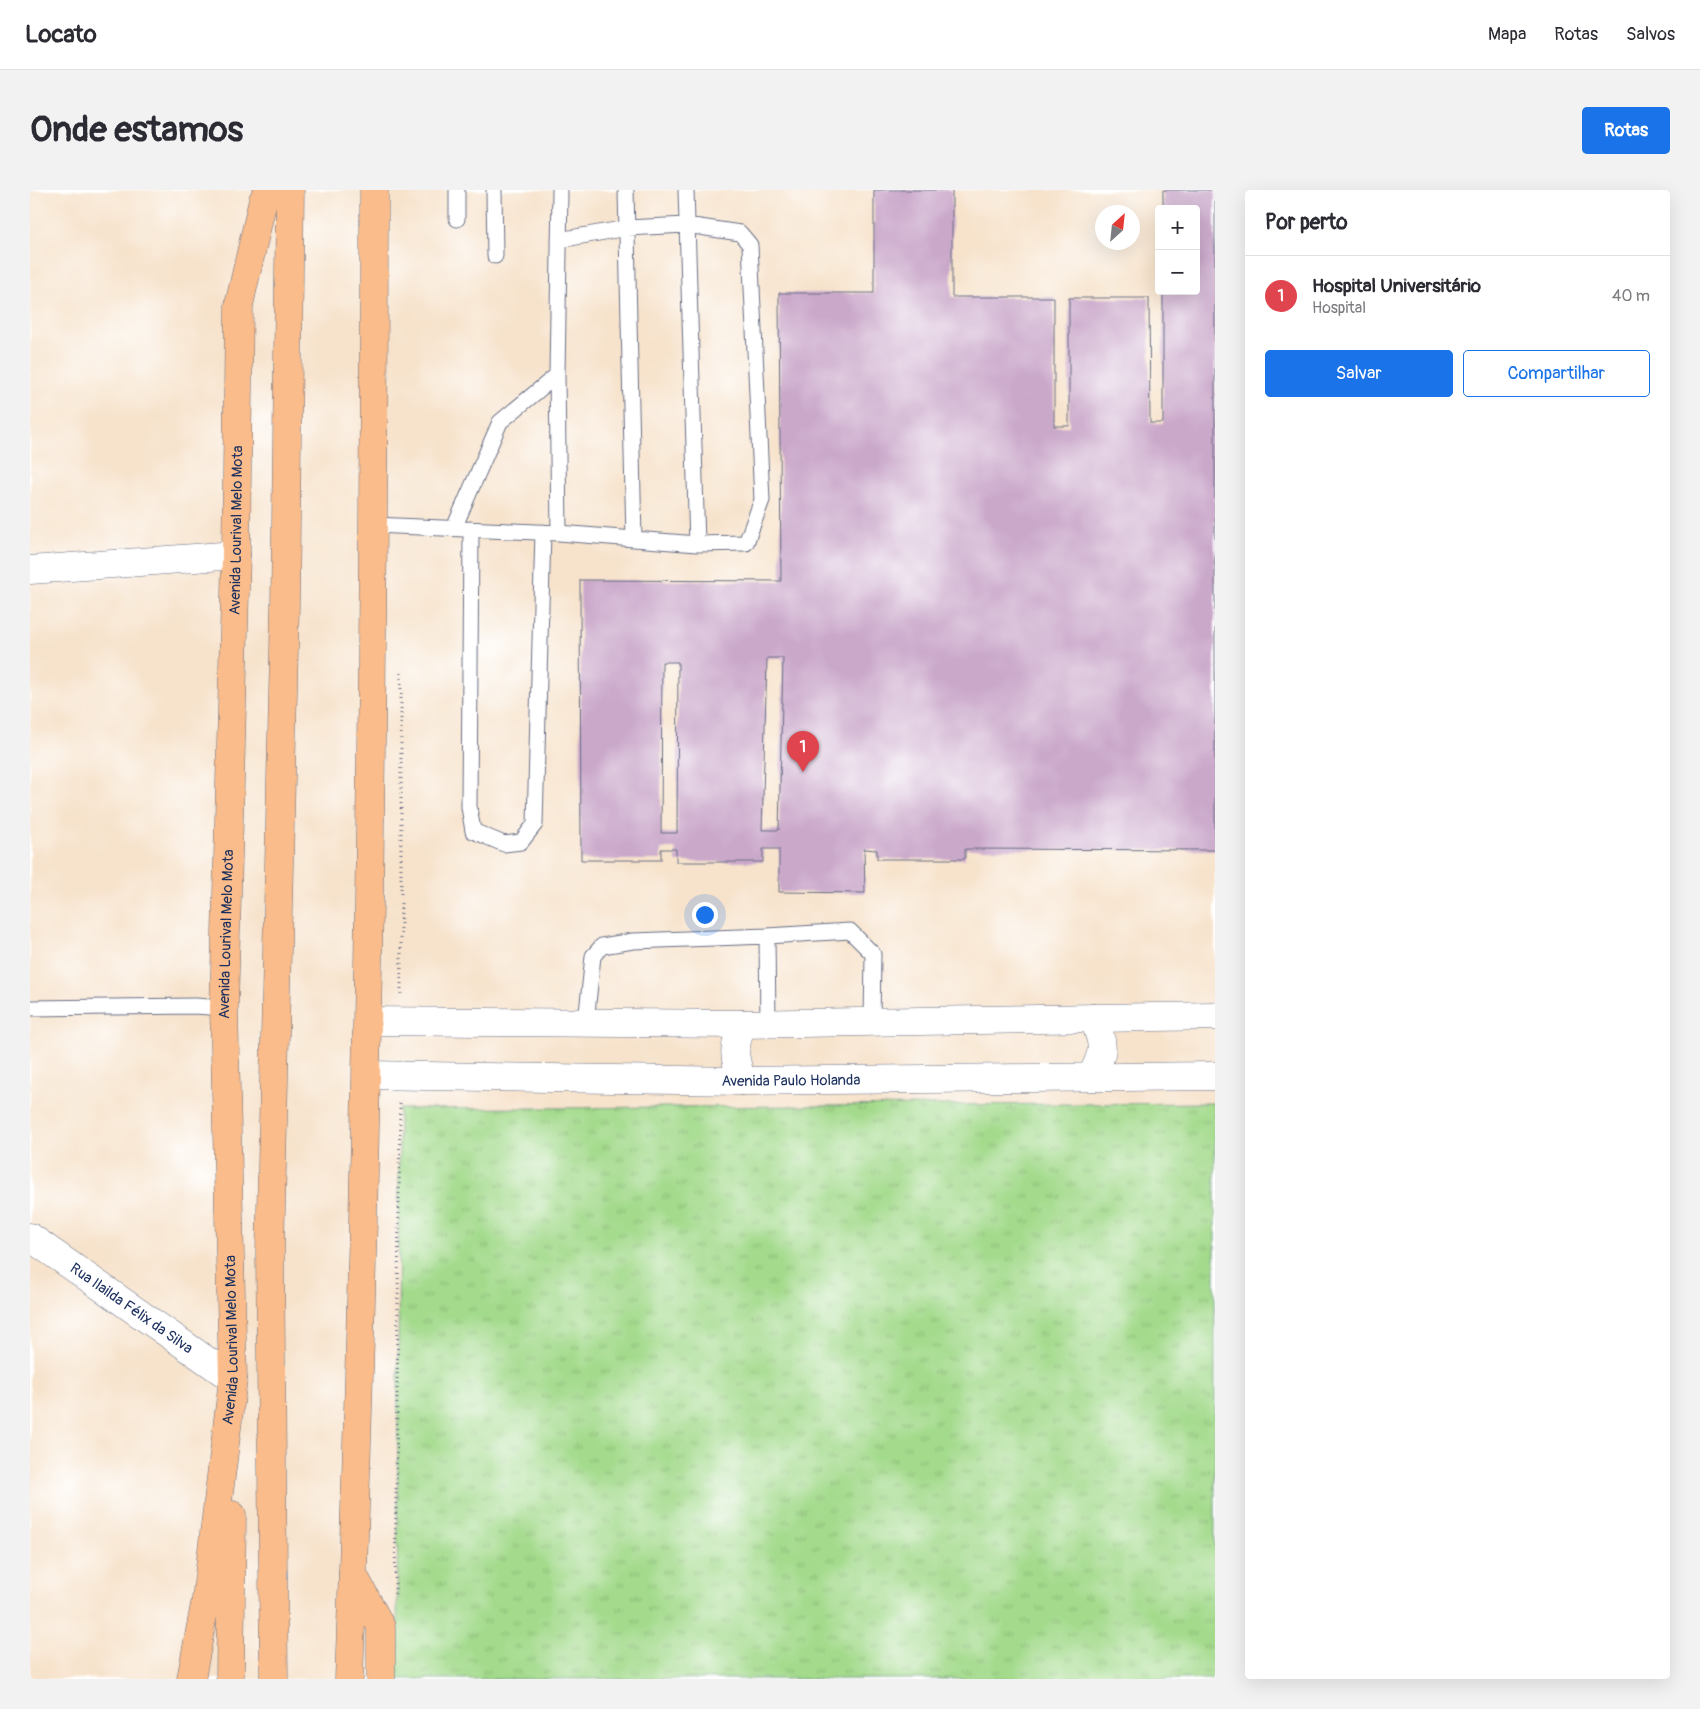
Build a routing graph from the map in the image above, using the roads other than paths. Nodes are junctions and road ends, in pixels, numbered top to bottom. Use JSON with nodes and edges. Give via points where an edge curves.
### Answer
{"nodes":[{"id":1,"x":268,"y":190,"type":"edge"},
{"id":2,"x":290,"y":190,"type":"edge"},
{"id":3,"x":374,"y":190,"type":"edge"},
{"id":4,"x":457,"y":190,"type":"edge"},
{"id":5,"x":494,"y":190,"type":"edge"},
{"id":6,"x":560,"y":190,"type":"edge"},
{"id":7,"x":626,"y":190,"type":"edge"},
{"id":8,"x":686,"y":190,"type":"edge"},
{"id":9,"x":456,"y":218,"type":"dead end"},
{"id":10,"x":686,"y":225,"type":"junction"},
{"id":11,"x":627,"y":228,"type":"junction"},
{"id":12,"x":559,"y":240,"type":"junction"},
{"id":13,"x":495,"y":256,"type":"dead end"},
{"id":14,"x":557,"y":375,"type":"junction"},
{"id":15,"x":374,"y":526,"type":"junction"},
{"id":16,"x":454,"y":528,"type":"junction"},
{"id":17,"x":471,"y":529,"type":"junction"},
{"id":18,"x":543,"y":532,"type":"junction"},
{"id":19,"x":559,"y":533,"type":"junction"},
{"id":20,"x":634,"y":539,"type":"junction"},
{"id":21,"x":697,"y":544,"type":"junction"},
{"id":22,"x":236,"y":554,"type":"junction"},
{"id":23,"x":30,"y":570,"type":"edge"},
{"id":24,"x":767,"y":936,"type":"junction"},
{"id":25,"x":30,"y":1008,"type":"edge"},
{"id":26,"x":224,"y":1008,"type":"junction"},
{"id":27,"x":1215,"y":1016,"type":"edge"},
{"id":28,"x":1093,"y":1018,"type":"junction"},
{"id":29,"x":368,"y":1020,"type":"junction"},
{"id":30,"x":586,"y":1022,"type":"junction"},
{"id":31,"x":872,"y":1022,"type":"junction"},
{"id":32,"x":755,"y":1024,"type":"junction"},
{"id":33,"x":367,"y":1075,"type":"junction"},
{"id":34,"x":1215,"y":1076,"type":"edge"},
{"id":35,"x":1091,"y":1077,"type":"junction"},
{"id":36,"x":742,"y":1081,"type":"junction"},
{"id":37,"x":30,"y":1237,"type":"edge"},
{"id":38,"x":233,"y":1379,"type":"junction"},
{"id":39,"x":353,"y":1574,"type":"junction"},
{"id":40,"x":191,"y":1679,"type":"edge"},
{"id":41,"x":230,"y":1679,"type":"edge"},
{"id":42,"x":274,"y":1679,"type":"edge"},
{"id":43,"x":350,"y":1679,"type":"edge"},
{"id":44,"x":380,"y":1679,"type":"edge"}],
"edges":[{"from":1,"to":22,"type":"main road","name":"Avenida Lourival Melo Mota","via":[[239,305]]},
{"from":2,"to":42,"type":"main road","via":[[285,606],[270,1252]]},
{"from":3,"to":15,"type":"main road"},
{"from":4,"to":9,"type":"lane"},
{"from":5,"to":13,"type":"lane"},
{"from":6,"to":12,"type":"lane"},
{"from":7,"to":11,"type":"lane"},
{"from":8,"to":10,"type":"lane"},
{"from":10,"to":11,"type":"lane"},
{"from":10,"to":21,"type":"lane"},
{"from":10,"to":21,"type":"lane","via":[[740,233],[750,245],[762,500],[746,543]]},
{"from":11,"to":12,"type":"lane"},
{"from":11,"to":20,"type":"lane"},
{"from":12,"to":14,"type":"lane"},
{"from":14,"to":16,"type":"lane","via":[[500,422]]},
{"from":14,"to":19,"type":"lane"},
{"from":15,"to":16,"type":"lane"},
{"from":15,"to":29,"type":"main road"},
{"from":16,"to":17,"type":"lane"},
{"from":17,"to":18,"type":"lane"},
{"from":17,"to":18,"type":"lane","via":[[469,807],[473,831],[504,844],[521,842],[535,824]]},
{"from":18,"to":19,"type":"lane"},
{"from":19,"to":20,"type":"lane"},
{"from":20,"to":21,"type":"lane"},
{"from":22,"to":23,"type":"street"},
{"from":22,"to":26,"type":"main road","name":"Avenida Lourival Melo Mota"},
{"from":24,"to":30,"type":"lane","via":[[633,941],[602,946],[593,956]]},
{"from":24,"to":31,"type":"lane","via":[[850,931],[873,954]]},
{"from":24,"to":32,"type":"lane"},
{"from":25,"to":26,"type":"lane"},
{"from":26,"to":38,"type":"main road","name":"Avenida Lourival Melo Mota"},
{"from":27,"to":28,"type":"street"},
{"from":28,"to":31,"type":"street"},
{"from":28,"to":35,"type":"street","via":[[1102,1038],[1101,1059]]},
{"from":29,"to":30,"type":"street"},
{"from":29,"to":33,"type":"main road"},
{"from":30,"to":32,"type":"street"},
{"from":31,"to":32,"type":"street"},
{"from":32,"to":36,"type":"street","via":[[736,1042],[734,1058]]},
{"from":33,"to":36,"type":"street","name":"Avenida Paulo Holanda"},
{"from":33,"to":39,"type":"main road"},
{"from":34,"to":35,"type":"street","name":"Avenida Paulo Holanda"},
{"from":35,"to":36,"type":"street","name":"Avenida Paulo Holanda"},
{"from":37,"to":38,"type":"street","name":"Rua Ilailda Félix da Silva"},
{"from":38,"to":40,"type":"main road","name":"Avenida Lourival Melo Mota","via":[[206,1599]]},
{"from":38,"to":41,"type":"main road"},
{"from":39,"to":43,"type":"main road"},
{"from":39,"to":44,"type":"main road","via":[[381,1627]]}]}
